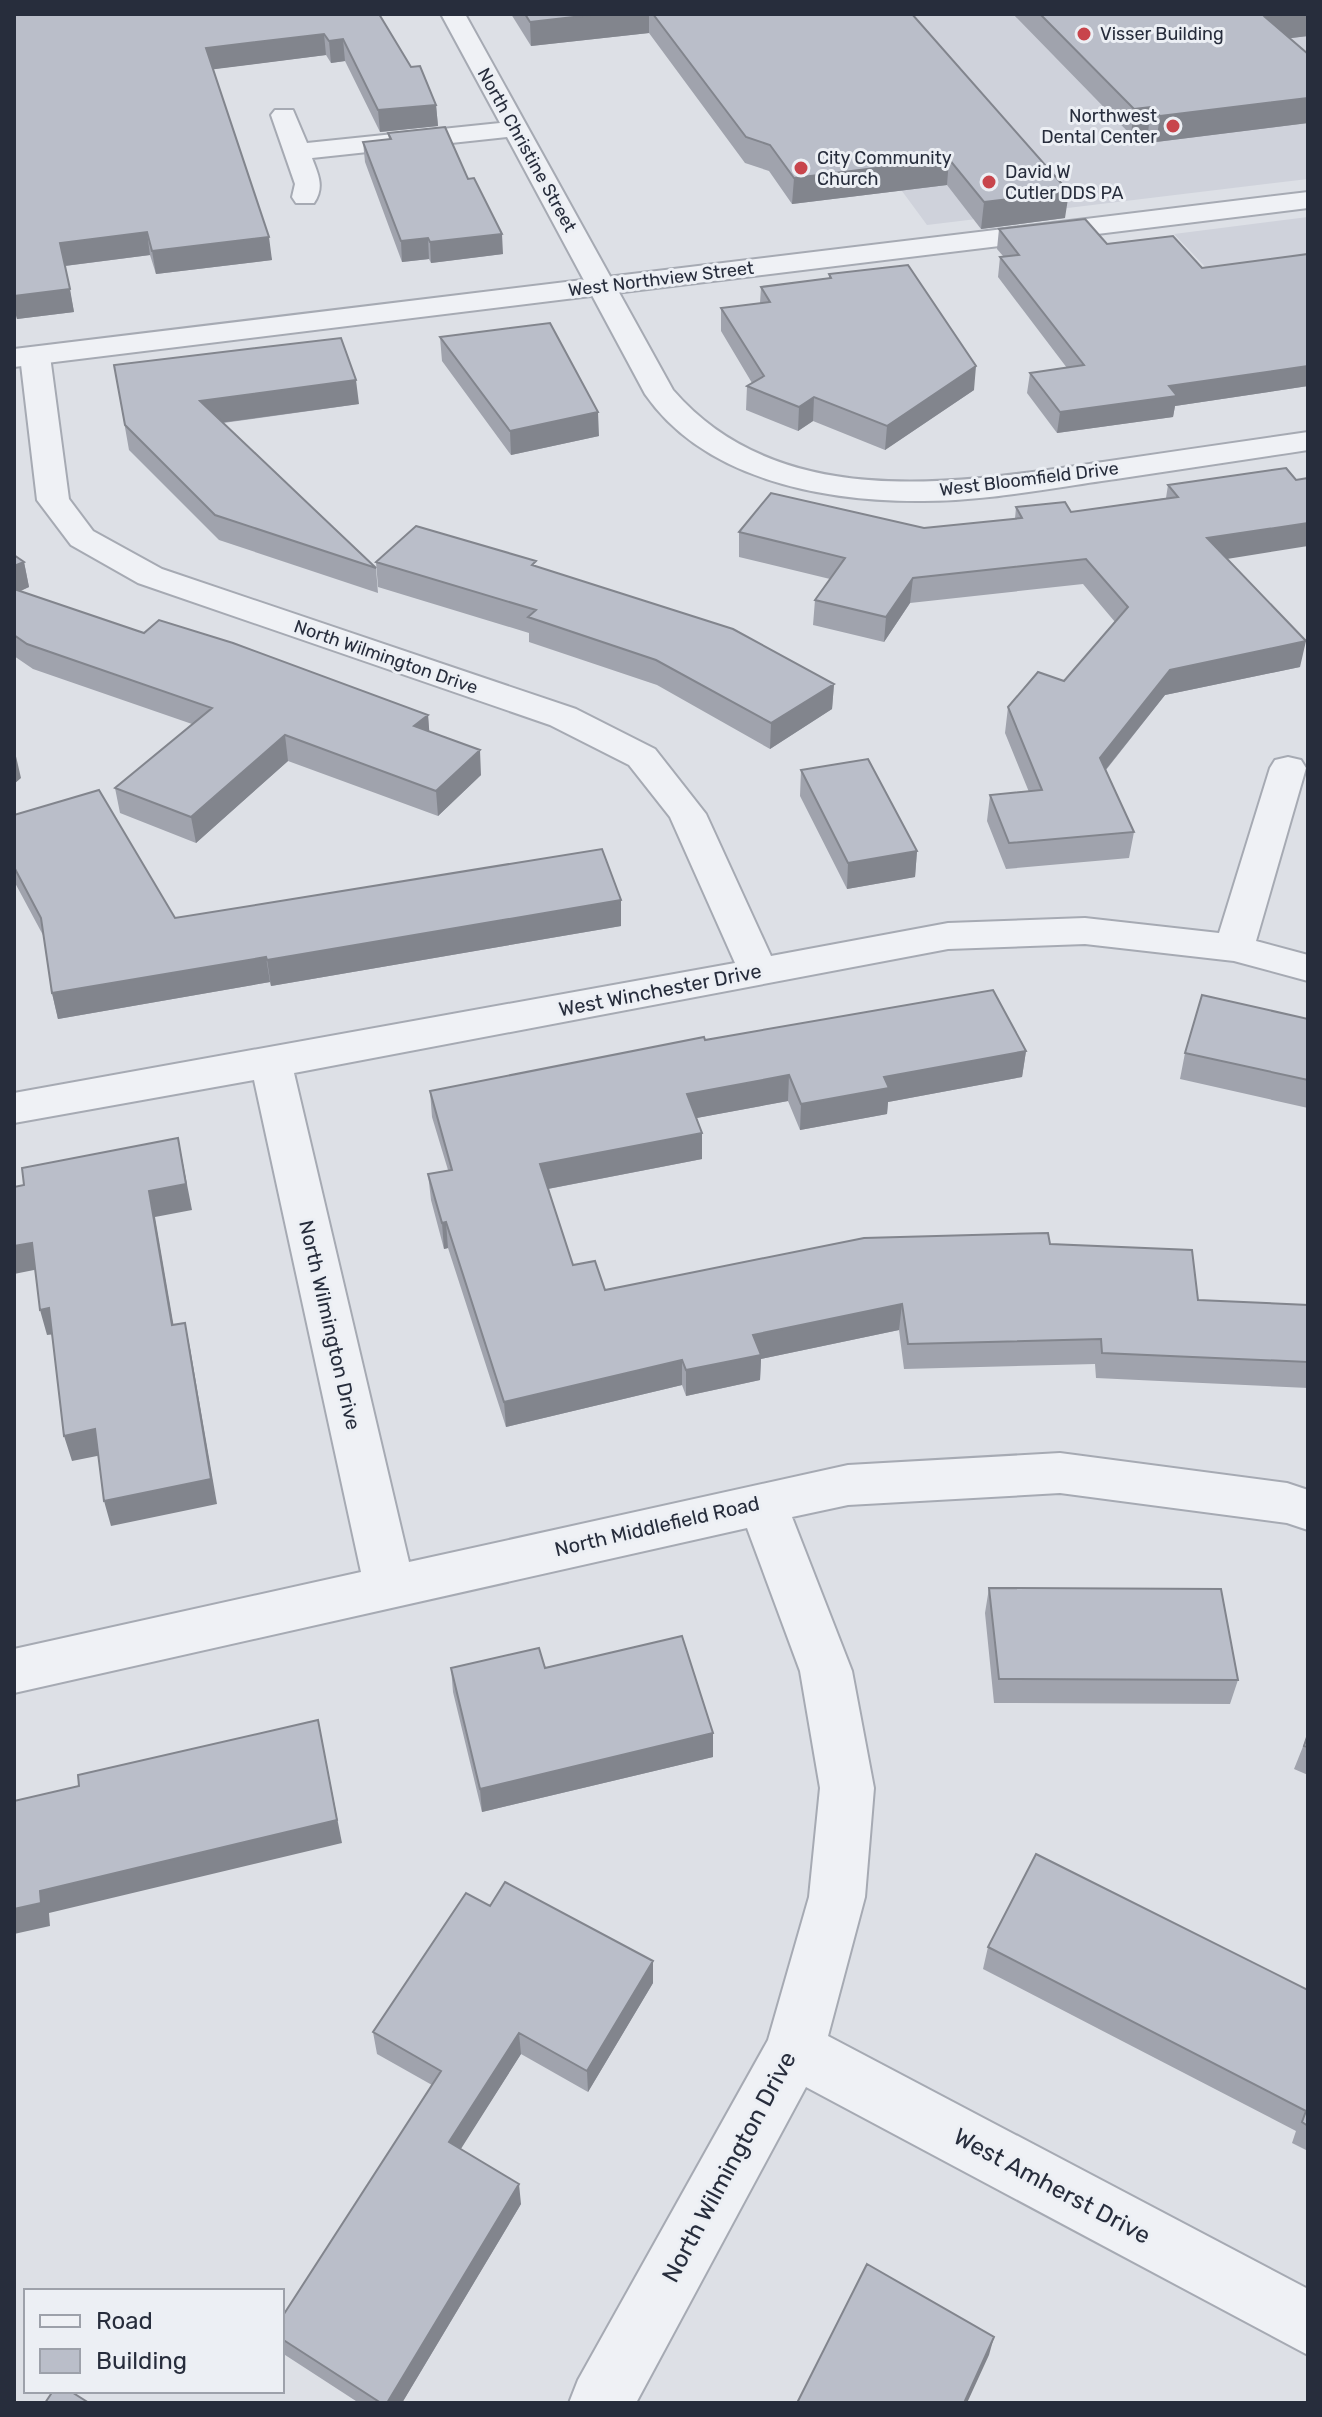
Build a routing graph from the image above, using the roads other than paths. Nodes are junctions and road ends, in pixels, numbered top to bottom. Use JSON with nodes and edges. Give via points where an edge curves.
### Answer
{"nodes":[{"id":1,"x":453,"y":14,"type":"edge"},
{"id":2,"x":284,"y":115,"type":"dead end"},
{"id":3,"x":514,"y":129,"type":"junction"},
{"id":4,"x":297,"y":152,"type":"junction"},
{"id":5,"x":305,"y":197,"type":"dead end"},
{"id":6,"x":1308,"y":200,"type":"edge"},
{"id":7,"x":601,"y":287,"type":"junction"},
{"id":8,"x":24,"y":357,"type":"edge"},
{"id":9,"x":1308,"y":441,"type":"edge"},
{"id":10,"x":1288,"y":768,"type":"dead end"},
{"id":11,"x":1234,"y":948,"type":"junction"},
{"id":12,"x":1308,"y":968,"type":"edge"},
{"id":13,"x":759,"y":972,"type":"junction"},
{"id":14,"x":271,"y":1063,"type":"junction"},
{"id":15,"x":14,"y":1108,"type":"edge"},
{"id":16,"x":762,"y":1502,"type":"junction"},
{"id":17,"x":1308,"y":1510,"type":"edge"},
{"id":18,"x":389,"y":1586,"type":"junction"},
{"id":19,"x":14,"y":1671,"type":"edge"},
{"id":20,"x":795,"y":2050,"type":"junction"},
{"id":21,"x":1308,"y":2323,"type":"edge"},
{"id":22,"x":601,"y":2403,"type":"edge"}],
"edges":[{"from":1,"to":3,"type":"street","name":"North Christine Street"},
{"from":2,"to":4,"type":"street"},
{"from":3,"to":4,"type":"street"},
{"from":3,"to":7,"type":"street","name":"North Christine Street"},
{"from":4,"to":5,"type":"street","via":[[308,184]]},
{"from":6,"to":7,"type":"street","name":"West Northview Street"},
{"from":7,"to":8,"type":"street","name":"West Northview Street"},
{"from":7,"to":9,"type":"street","name":"West Bloomfield Drive","via":[[660,394],[684,422],[765,469],[849,488],[918,492],[1003,486]]},
{"from":8,"to":13,"type":"street","name":"North Wilmington Drive","via":[[53,500],[82,538],[150,576],[563,717],[642,757],[687,814]]},
{"from":10,"to":11,"type":"street"},
{"from":11,"to":12,"type":"street","name":"West Winchester Drive"},
{"from":11,"to":13,"type":"street","name":"West Winchester Drive","via":[[1085,931],[948,936]]},
{"from":13,"to":14,"type":"street","name":"West Winchester Drive"},
{"from":14,"to":15,"type":"street","name":"West Winchester Drive"},
{"from":14,"to":18,"type":"street","name":"North Wilmington Drive"},
{"from":16,"to":17,"type":"street","name":"North Middlefield Road","via":[[848,1485],[1060,1473]]},
{"from":16,"to":18,"type":"street","name":"North Middlefield Road"},
{"from":16,"to":20,"type":"street","name":"North Wilmington Drive","via":[[826,1671],[847,1788],[837,1897]]},
{"from":18,"to":19,"type":"street","name":"North Middlefield Road"},
{"from":20,"to":21,"type":"street","name":"West Amherst Drive"},
{"from":20,"to":22,"type":"street","name":"North Wilmington Drive"}]}
